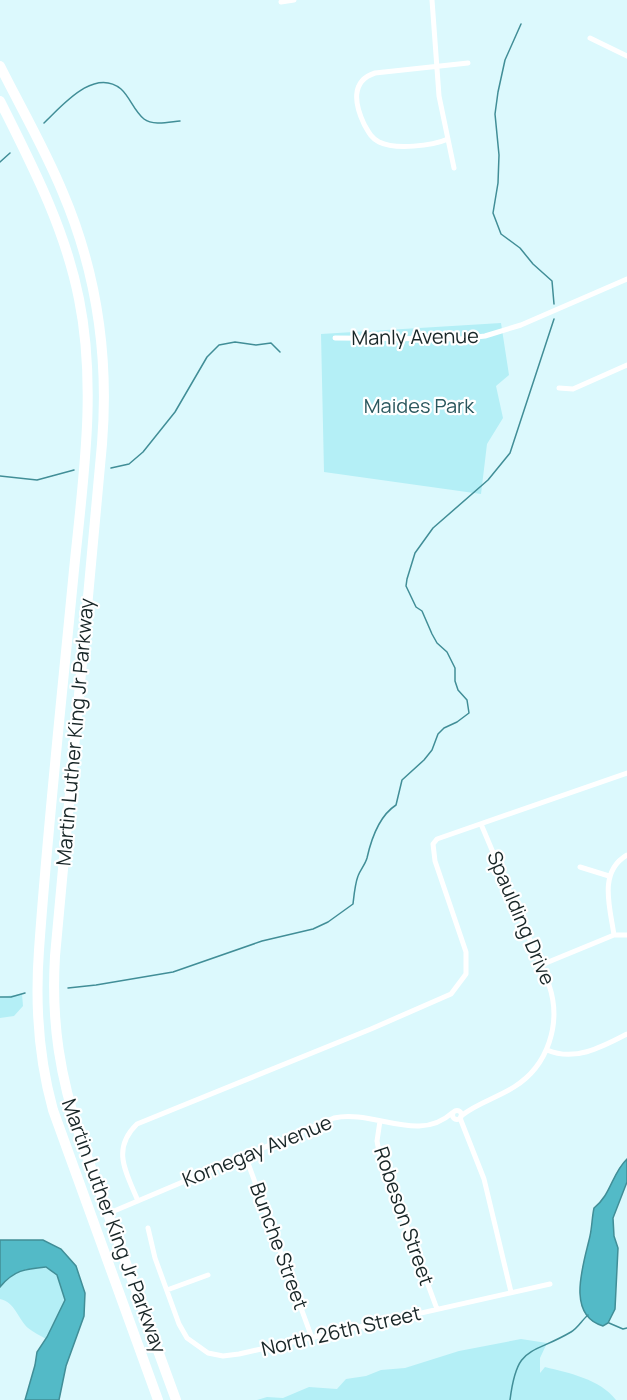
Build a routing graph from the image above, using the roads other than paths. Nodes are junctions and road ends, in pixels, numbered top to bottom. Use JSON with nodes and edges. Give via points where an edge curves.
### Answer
{"nodes":[{"id":1,"x":294,"y":0,"type":"edge"},
{"id":2,"x":432,"y":0,"type":"edge"},
{"id":3,"x":281,"y":2,"type":"dead end"},
{"id":4,"x":590,"y":38,"type":"dead end"},
{"id":5,"x":627,"y":56,"type":"edge"},
{"id":6,"x":468,"y":63,"type":"dead end"},
{"id":7,"x":0,"y":66,"type":"edge"},
{"id":8,"x":437,"y":67,"type":"junction"},
{"id":9,"x":0,"y":101,"type":"edge"},
{"id":10,"x":448,"y":139,"type":"junction"},
{"id":11,"x":454,"y":168,"type":"dead end"},
{"id":12,"x":627,"y":279,"type":"edge"},
{"id":13,"x":335,"y":338,"type":"dead end"},
{"id":14,"x":627,"y":365,"type":"edge"},
{"id":15,"x":559,"y":388,"type":"dead end"},
{"id":16,"x":627,"y":773,"type":"edge"},
{"id":17,"x":482,"y":824,"type":"junction"},
{"id":18,"x":627,"y":855,"type":"edge"},
{"id":19,"x":580,"y":867,"type":"dead end"},
{"id":20,"x":609,"y":876,"type":"junction"},
{"id":21,"x":614,"y":935,"type":"junction"},
{"id":22,"x":627,"y":935,"type":"edge"},
{"id":23,"x":541,"y":965,"type":"junction"},
{"id":24,"x":627,"y":1034,"type":"edge"},
{"id":25,"x":547,"y":1050,"type":"junction"},
{"id":26,"x":455,"y":1116,"type":"junction"},
{"id":27,"x":380,"y":1121,"type":"junction"},
{"id":28,"x":245,"y":1155,"type":"junction"},
{"id":29,"x":138,"y":1201,"type":"junction"},
{"id":30,"x":107,"y":1214,"type":"junction"},
{"id":31,"x":147,"y":1228,"type":"dead end"},
{"id":32,"x":208,"y":1275,"type":"dead end"},
{"id":33,"x":550,"y":1284,"type":"dead end"},
{"id":34,"x":167,"y":1290,"type":"junction"},
{"id":35,"x":511,"y":1292,"type":"junction"},
{"id":36,"x":437,"y":1310,"type":"junction"},
{"id":37,"x":312,"y":1338,"type":"junction"},
{"id":38,"x":160,"y":1356,"type":"junction"},
{"id":39,"x":158,"y":1400,"type":"edge"},
{"id":40,"x":176,"y":1400,"type":"edge"},
{"id":41,"x":183,"y":1400,"type":"edge"}],
"edges":[{"from":1,"to":3,"type":"street"},
{"from":2,"to":8,"type":"street"},
{"from":4,"to":5,"type":"street"},
{"from":6,"to":8,"type":"street"},
{"from":7,"to":30,"type":"highway","name":"Martin Luther King Jr Parkway","via":[[55,174],[77,228],[95,292],[103,350],[102,444],[53,995],[62,1076]]},
{"from":8,"to":10,"type":"street"},
{"from":8,"to":10,"type":"street","via":[[370,75],[360,83],[356,101],[369,132],[381,144],[424,145]]},
{"from":9,"to":39,"type":"highway","name":"Martin Luther King Jr Parkway","via":[[63,238],[79,301],[87,366],[82,481],[40,939],[36,1008],[39,1041],[56,1119]]},
{"from":10,"to":11,"type":"street"},
{"from":12,"to":13,"type":"street","name":"Manly Avenue","via":[[521,325],[485,336]]},
{"from":14,"to":15,"type":"street","via":[[573,389]]},
{"from":16,"to":17,"type":"street"},
{"from":17,"to":23,"type":"street","name":"Spaulding Drive"},
{"from":17,"to":29,"type":"street","via":[[437,839],[433,844],[435,861],[466,952],[466,974],[450,994],[137,1124],[122,1146],[124,1166]]},
{"from":18,"to":20,"type":"street"},
{"from":19,"to":20,"type":"street"},
{"from":20,"to":21,"type":"street"},
{"from":21,"to":22,"type":"street"},
{"from":21,"to":23,"type":"street"},
{"from":23,"to":25,"type":"street","name":"Spaulding Drive","via":[[554,1006]]},
{"from":24,"to":25,"type":"street","via":[[580,1054],[562,1055]]},
{"from":25,"to":26,"type":"street","name":"Kornegay Avenue","via":[[536,1067],[513,1088]]},
{"from":26,"to":27,"type":"street","name":"Kornegay Avenue","via":[[415,1126]]},
{"from":26,"to":35,"type":"street","via":[[474,1150],[484,1179]]},
{"from":27,"to":28,"type":"street","name":"Kornegay Avenue","via":[[357,1116],[334,1118]]},
{"from":27,"to":36,"type":"street","name":"Robeson Street","via":[[380,1152]]},
{"from":28,"to":29,"type":"street","name":"Kornegay Avenue"},
{"from":28,"to":37,"type":"street","name":"Bunche Street"},
{"from":29,"to":30,"type":"street","name":"Kornegay Avenue"},
{"from":30,"to":38,"type":"highway","name":"Martin Luther King Jr Parkway"},
{"from":31,"to":34,"type":"street"},
{"from":32,"to":34,"type":"street"},
{"from":33,"to":35,"type":"street","name":"North 26th Street"},
{"from":34,"to":37,"type":"street","name":"North 26th Street","via":[[182,1332],[208,1353],[231,1355]]},
{"from":35,"to":36,"type":"street","name":"North 26th Street"},
{"from":36,"to":37,"type":"street","name":"North 26th Street"},
{"from":38,"to":40,"type":"highway","name":"Martin Luther King Jr Parkway"},
{"from":38,"to":41,"type":"highway"}]}
